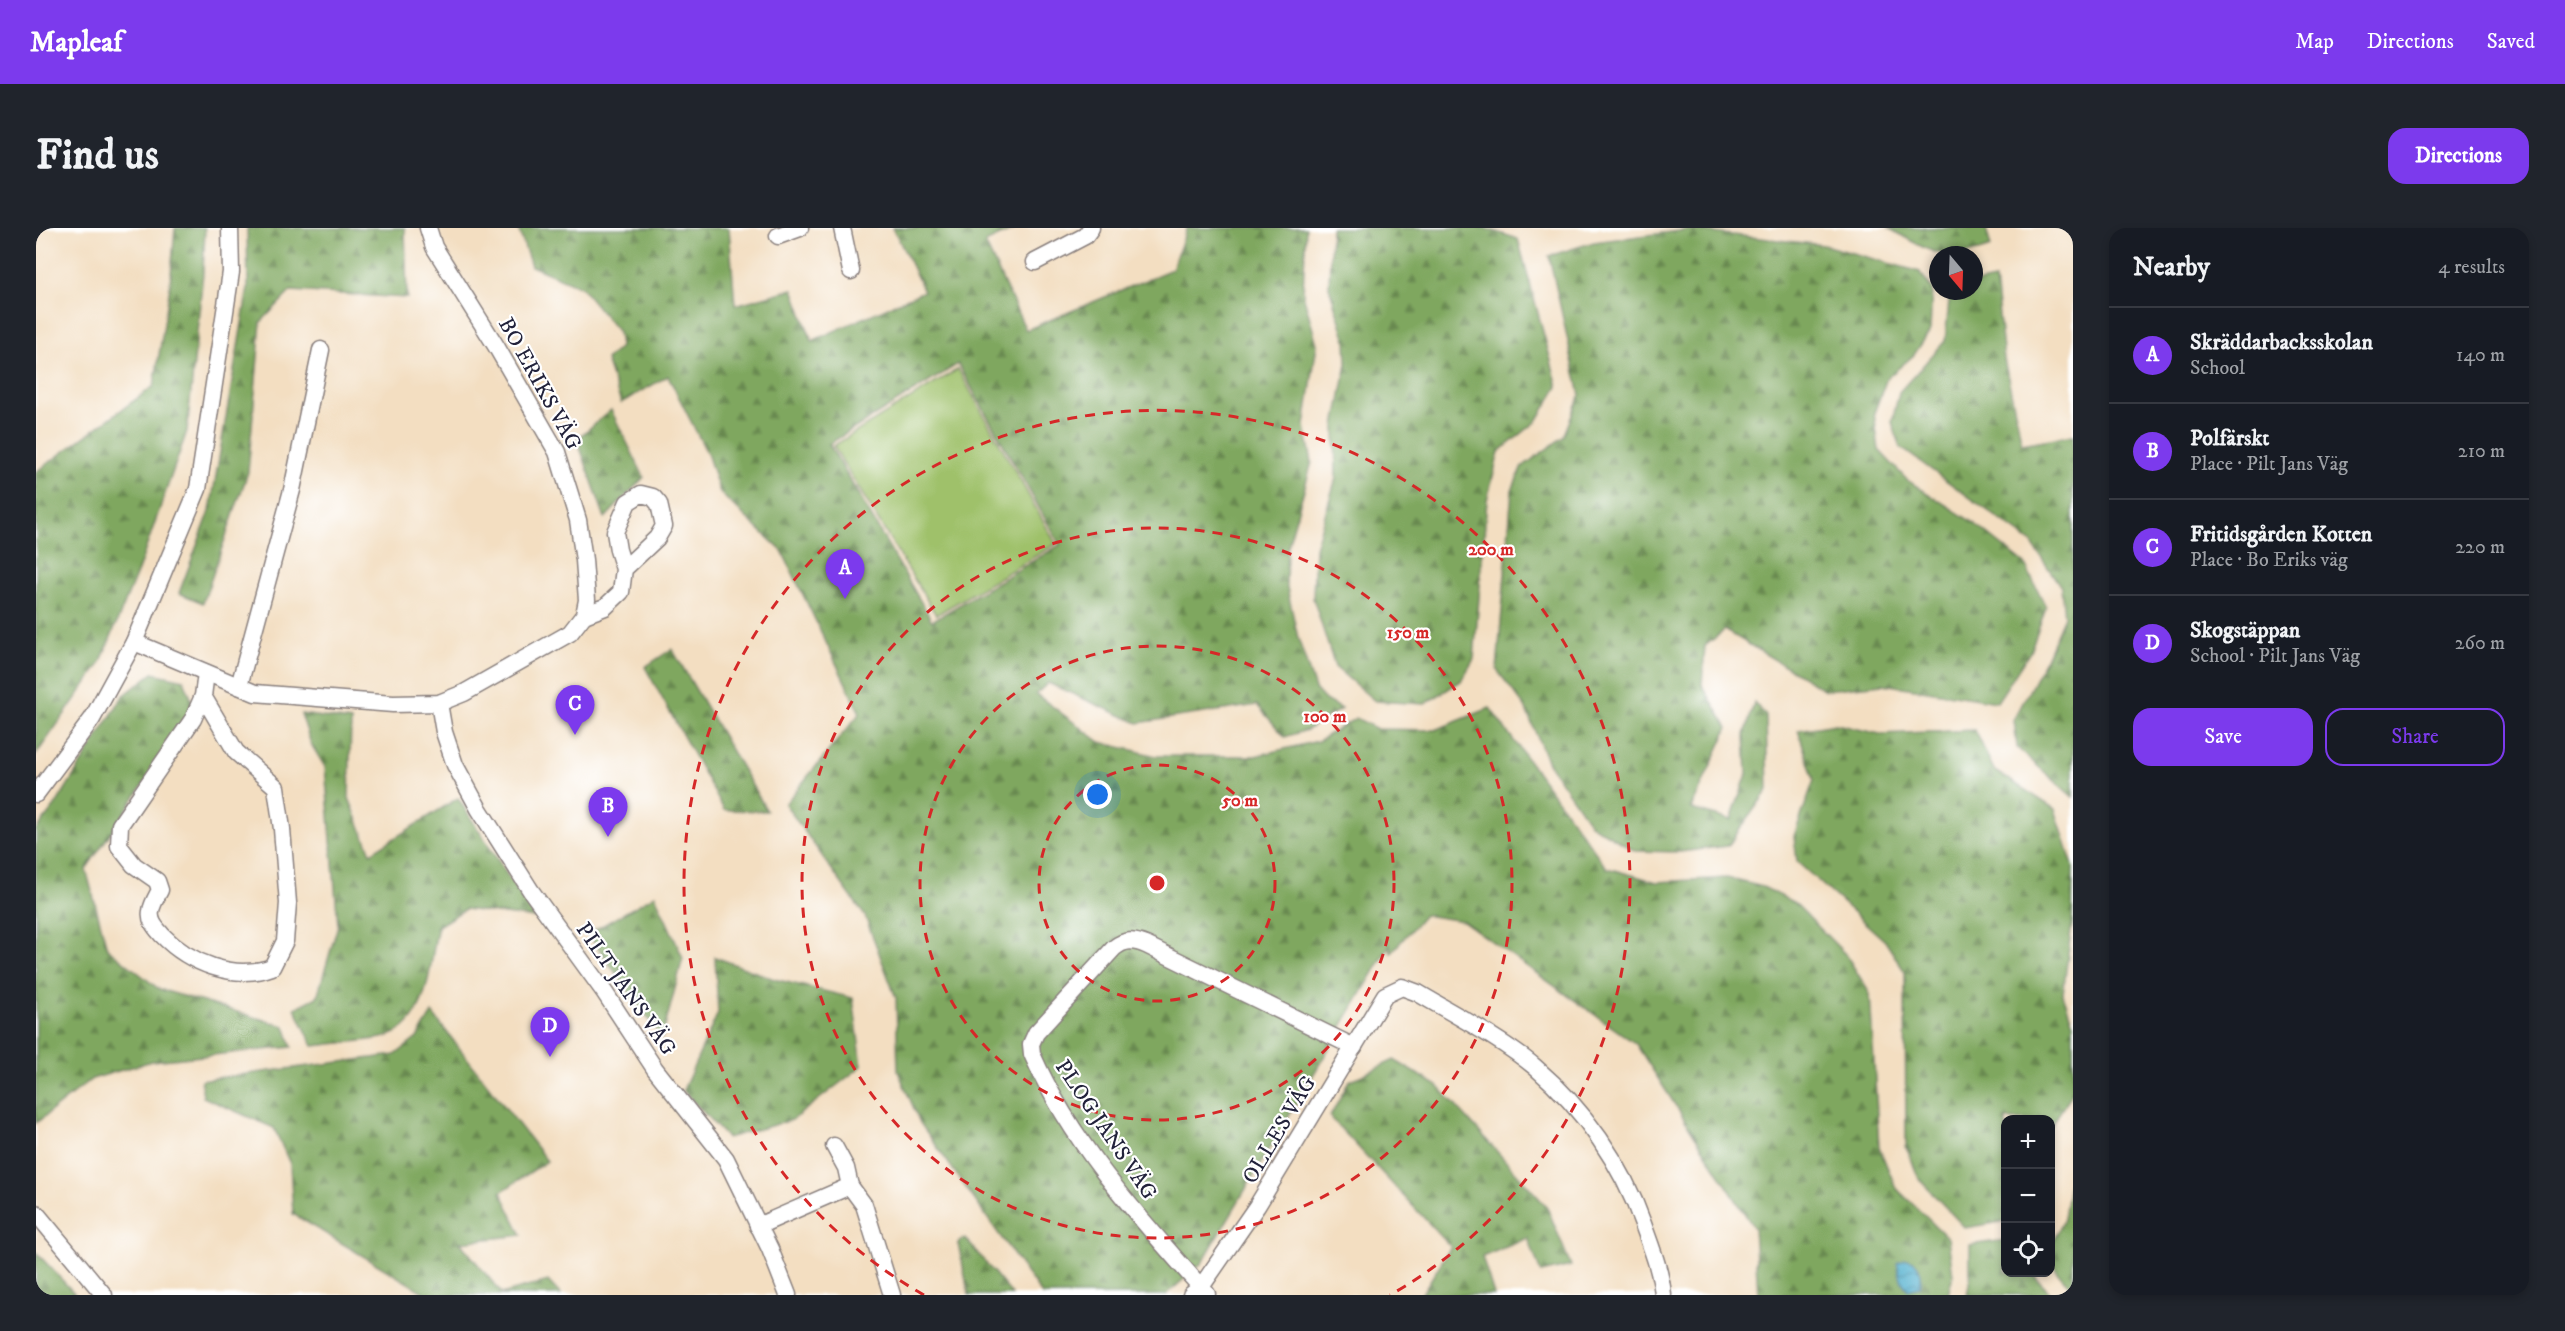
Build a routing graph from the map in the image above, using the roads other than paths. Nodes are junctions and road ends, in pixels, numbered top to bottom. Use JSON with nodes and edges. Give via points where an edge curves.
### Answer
{"nodes":[{"id":1,"x":230,"y":228,"type":"edge"},
{"id":2,"x":428,"y":228,"type":"edge"},
{"id":3,"x":800,"y":228,"type":"edge"},
{"id":4,"x":842,"y":228,"type":"edge"},
{"id":5,"x":1091,"y":228,"type":"edge"},
{"id":6,"x":778,"y":236,"type":"dead end"},
{"id":7,"x":1035,"y":262,"type":"dead end"},
{"id":8,"x":851,"y":272,"type":"dead end"},
{"id":9,"x":321,"y":350,"type":"dead end"},
{"id":10,"x":624,"y":569,"type":"dead end"},
{"id":11,"x":584,"y":615,"type":"junction"},
{"id":12,"x":134,"y":642,"type":"junction"},
{"id":13,"x":206,"y":673,"type":"junction"},
{"id":14,"x":239,"y":686,"type":"junction"},
{"id":15,"x":203,"y":696,"type":"junction"},
{"id":16,"x":439,"y":703,"type":"junction"},
{"id":17,"x":36,"y":794,"type":"edge"},
{"id":18,"x":1354,"y":1047,"type":"junction"},
{"id":19,"x":834,"y":1146,"type":"dead end"},
{"id":20,"x":850,"y":1186,"type":"junction"},
{"id":21,"x":36,"y":1213,"type":"edge"},
{"id":22,"x":758,"y":1226,"type":"junction"},
{"id":23,"x":1200,"y":1292,"type":"edge"},
{"id":24,"x":104,"y":1295,"type":"edge"},
{"id":25,"x":788,"y":1295,"type":"edge"},
{"id":26,"x":892,"y":1295,"type":"edge"},
{"id":27,"x":1663,"y":1295,"type":"edge"}],
"edges":[{"from":1,"to":12,"type":"street","via":[[231,272],[198,489]]},
{"from":2,"to":11,"type":"street","name":"BO ERIKS VÄG","via":[[434,247],[557,452],[578,520],[587,600]]},
{"from":3,"to":6,"type":"street"},
{"from":4,"to":8,"type":"street"},
{"from":5,"to":7,"type":"street","via":[[1085,236]]},
{"from":9,"to":14,"type":"street","via":[[292,490]]},
{"from":10,"to":11,"type":"street","via":[[621,592],[604,607]]},
{"from":11,"to":16,"type":"street","via":[[570,633]]},
{"from":12,"to":13,"type":"street"},
{"from":12,"to":17,"type":"street","via":[[92,719]]},
{"from":13,"to":14,"type":"street"},
{"from":13,"to":15,"type":"street"},
{"from":14,"to":16,"type":"street","via":[[255,693],[393,704]]},
{"from":15,"to":15,"type":"street","via":[[193,719],[120,825],[119,846],[134,865],[157,881],[160,890],[150,912],[153,924],[170,942],[211,967],[261,971],[272,967],[285,941],[288,903],[276,787],[236,752]]},
{"from":16,"to":22,"type":"street","name":"PILT JANS VÄG","via":[[458,771],[479,809],[655,1069],[726,1159]]},
{"from":18,"to":23,"type":"street","name":"OLLES VÄG"},
{"from":18,"to":23,"type":"street","name":"PLOG JANS VÄG","via":[[1132,940],[1114,948],[1036,1033],[1032,1054],[1077,1132]]},
{"from":18,"to":27,"type":"street","name":"OLLES VÄG","via":[[1385,995],[1402,987],[1534,1066],[1569,1100],[1603,1142],[1632,1197],[1653,1251]]},
{"from":19,"to":20,"type":"street"},
{"from":20,"to":22,"type":"street"},
{"from":20,"to":26,"type":"street","via":[[864,1205]]},
{"from":21,"to":24,"type":"street"},
{"from":22,"to":25,"type":"street","name":"PILT JANS VÄG"}]}
